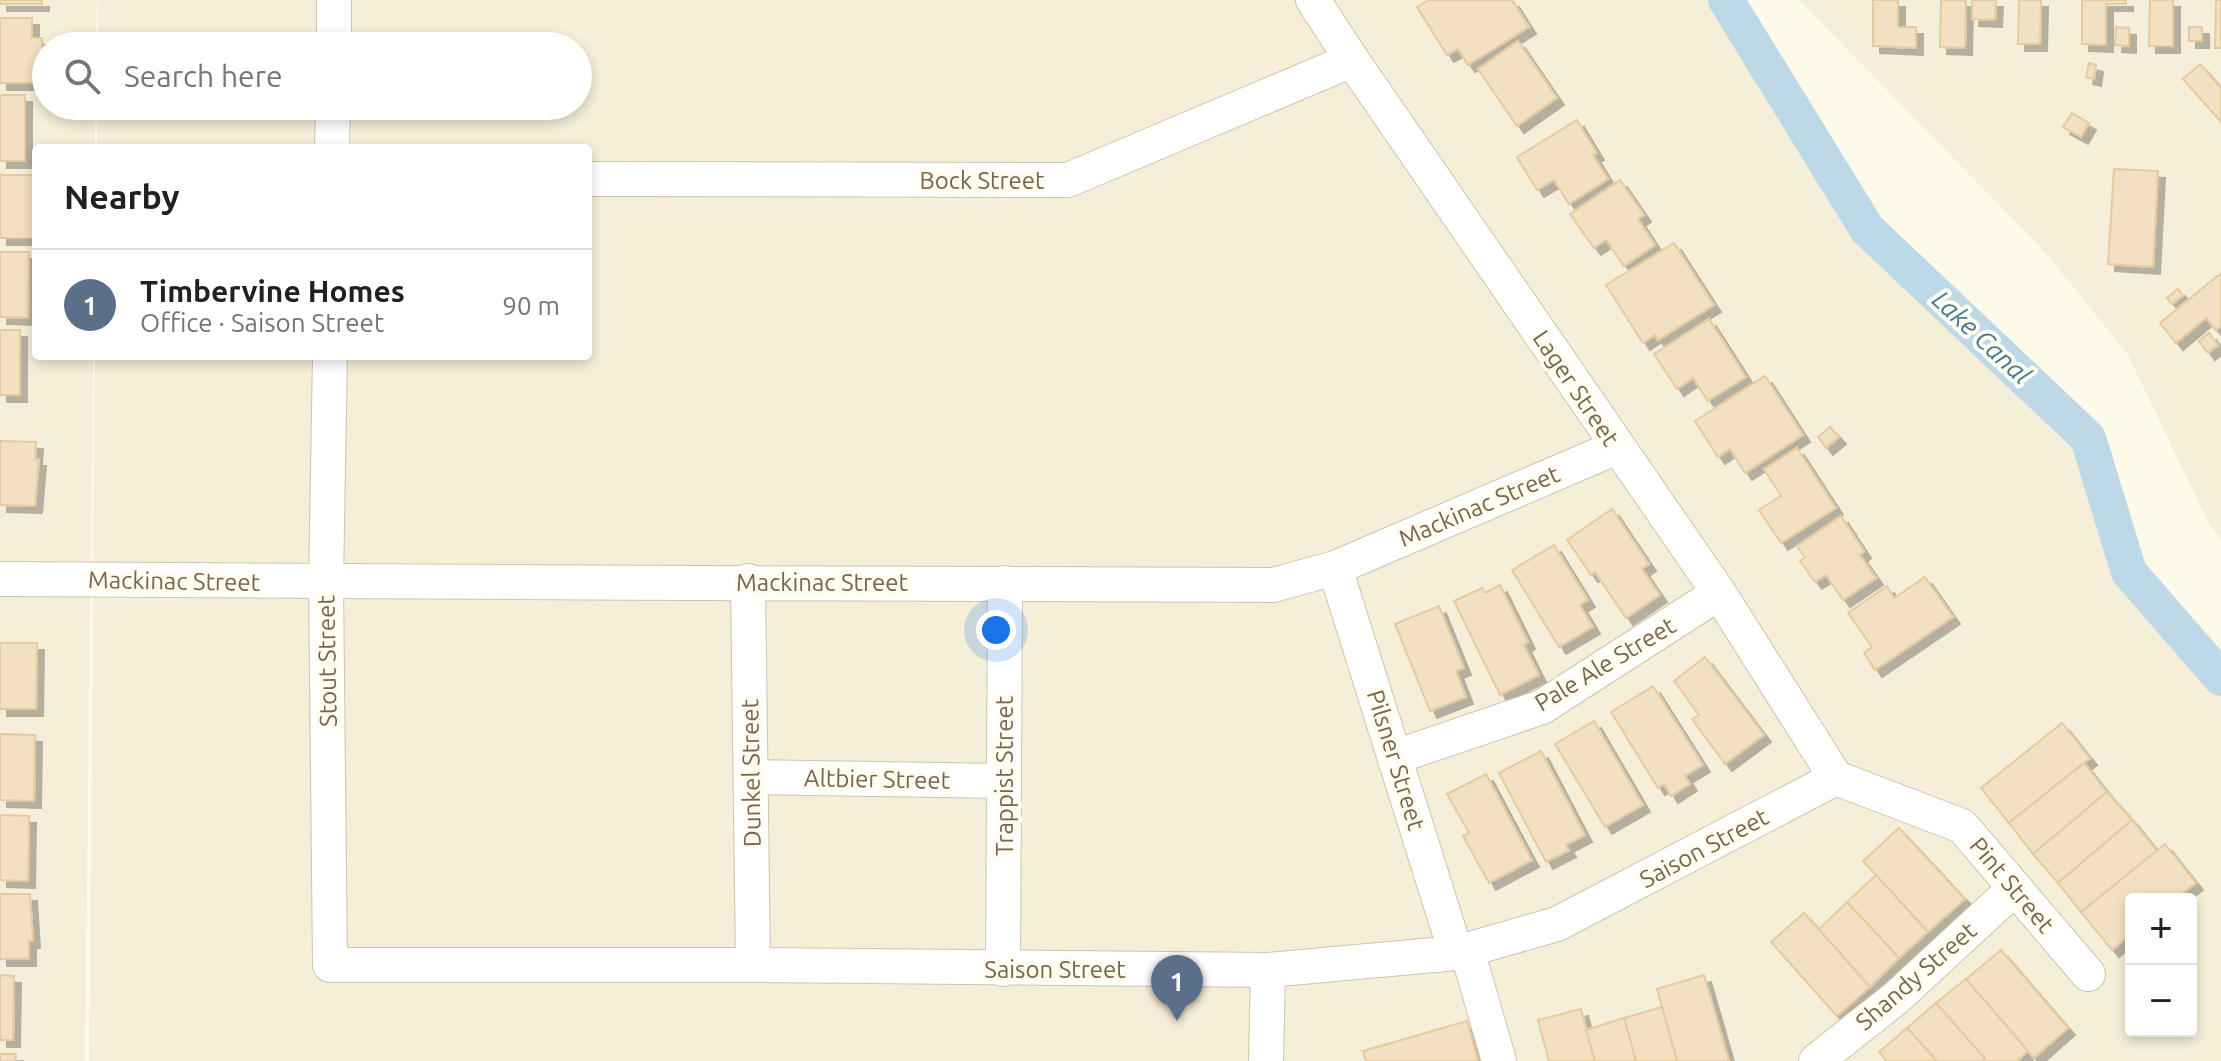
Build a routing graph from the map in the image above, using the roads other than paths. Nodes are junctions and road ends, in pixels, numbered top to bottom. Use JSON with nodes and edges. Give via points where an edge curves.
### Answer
{"nodes":[{"id":1,"x":334,"y":0,"type":"edge"},
{"id":2,"x":1313,"y":0,"type":"edge"},
{"id":3,"x":334,"y":32,"type":"edge"},
{"id":4,"x":1352,"y":60,"type":"junction"},
{"id":5,"x":333,"y":120,"type":"edge"},
{"id":6,"x":332,"y":144,"type":"edge"},
{"id":7,"x":592,"y":179,"type":"edge"},
{"id":8,"x":330,"y":360,"type":"edge"},
{"id":9,"x":1617,"y":447,"type":"junction"},
{"id":10,"x":1335,"y":568,"type":"junction"},
{"id":11,"x":0,"y":579,"type":"edge"},
{"id":12,"x":748,"y":581,"type":"junction"},
{"id":13,"x":326,"y":582,"type":"junction"},
{"id":14,"x":1005,"y":583,"type":"junction"},
{"id":15,"x":1719,"y":593,"type":"junction"},
{"id":16,"x":1395,"y":757,"type":"junction"},
{"id":17,"x":751,"y":777,"type":"junction"},
{"id":18,"x":1836,"y":778,"type":"junction"},
{"id":19,"x":1004,"y":781,"type":"junction"},
{"id":20,"x":2015,"y":888,"type":"junction"},
{"id":21,"x":1461,"y":952,"type":"junction"},
{"id":22,"x":330,"y":965,"type":"joint"},
{"id":23,"x":753,"y":965,"type":"junction"},
{"id":24,"x":1003,"y":969,"type":"junction"},
{"id":25,"x":1268,"y":970,"type":"junction"},
{"id":26,"x":2088,"y":974,"type":"dead end"},
{"id":27,"x":1266,"y":1061,"type":"edge"},
{"id":28,"x":1499,"y":1061,"type":"edge"},
{"id":29,"x":1816,"y":1061,"type":"edge"}],
"edges":[{"from":1,"to":3,"type":"street"},
{"from":2,"to":4,"type":"street","name":"Lager Street"},
{"from":4,"to":7,"type":"street","name":"Bock Street","via":[[1068,180]]},
{"from":4,"to":9,"type":"street","name":"Lager Street"},
{"from":5,"to":6,"type":"street"},
{"from":8,"to":13,"type":"street","name":"Stout Street"},
{"from":9,"to":10,"type":"street","name":"Mackinac Street"},
{"from":9,"to":15,"type":"street","name":"Lager Street"},
{"from":10,"to":14,"type":"street","name":"Mackinac Street","via":[[1273,585]]},
{"from":10,"to":16,"type":"street","name":"Pilsner Street"},
{"from":11,"to":13,"type":"street","name":"Mackinac Street"},
{"from":12,"to":13,"type":"street","name":"Mackinac Street"},
{"from":12,"to":14,"type":"street","name":"Mackinac Street"},
{"from":12,"to":17,"type":"street","name":"Dunkel Street"},
{"from":13,"to":22,"type":"street","name":"Stout Street"},
{"from":14,"to":19,"type":"street","name":"Trappist Street"},
{"from":15,"to":16,"type":"street","name":"Pale Ale Street","via":[[1542,707]]},
{"from":15,"to":18,"type":"street","name":"Lager Street"},
{"from":16,"to":21,"type":"street","name":"Pilsner Street"},
{"from":17,"to":19,"type":"street","name":"Altbier Street"},
{"from":17,"to":23,"type":"street","name":"Dunkel Street"},
{"from":18,"to":20,"type":"street","name":"Pint Street","via":[[1962,826]]},
{"from":18,"to":21,"type":"street","name":"Saison Street","via":[[1557,924]]},
{"from":19,"to":24,"type":"street","name":"Trappist Street"},
{"from":20,"to":26,"type":"street","name":"Pint Street"},
{"from":20,"to":29,"type":"street","name":"Shandy Street","via":[[1896,998]]},
{"from":21,"to":25,"type":"street","name":"Saison Street"},
{"from":21,"to":28,"type":"street","name":"Pilsner Street"},
{"from":22,"to":23,"type":"street","name":"Saison Street"},
{"from":23,"to":24,"type":"street","name":"Saison Street"},
{"from":24,"to":25,"type":"street","name":"Saison Street"},
{"from":25,"to":27,"type":"street"}]}
